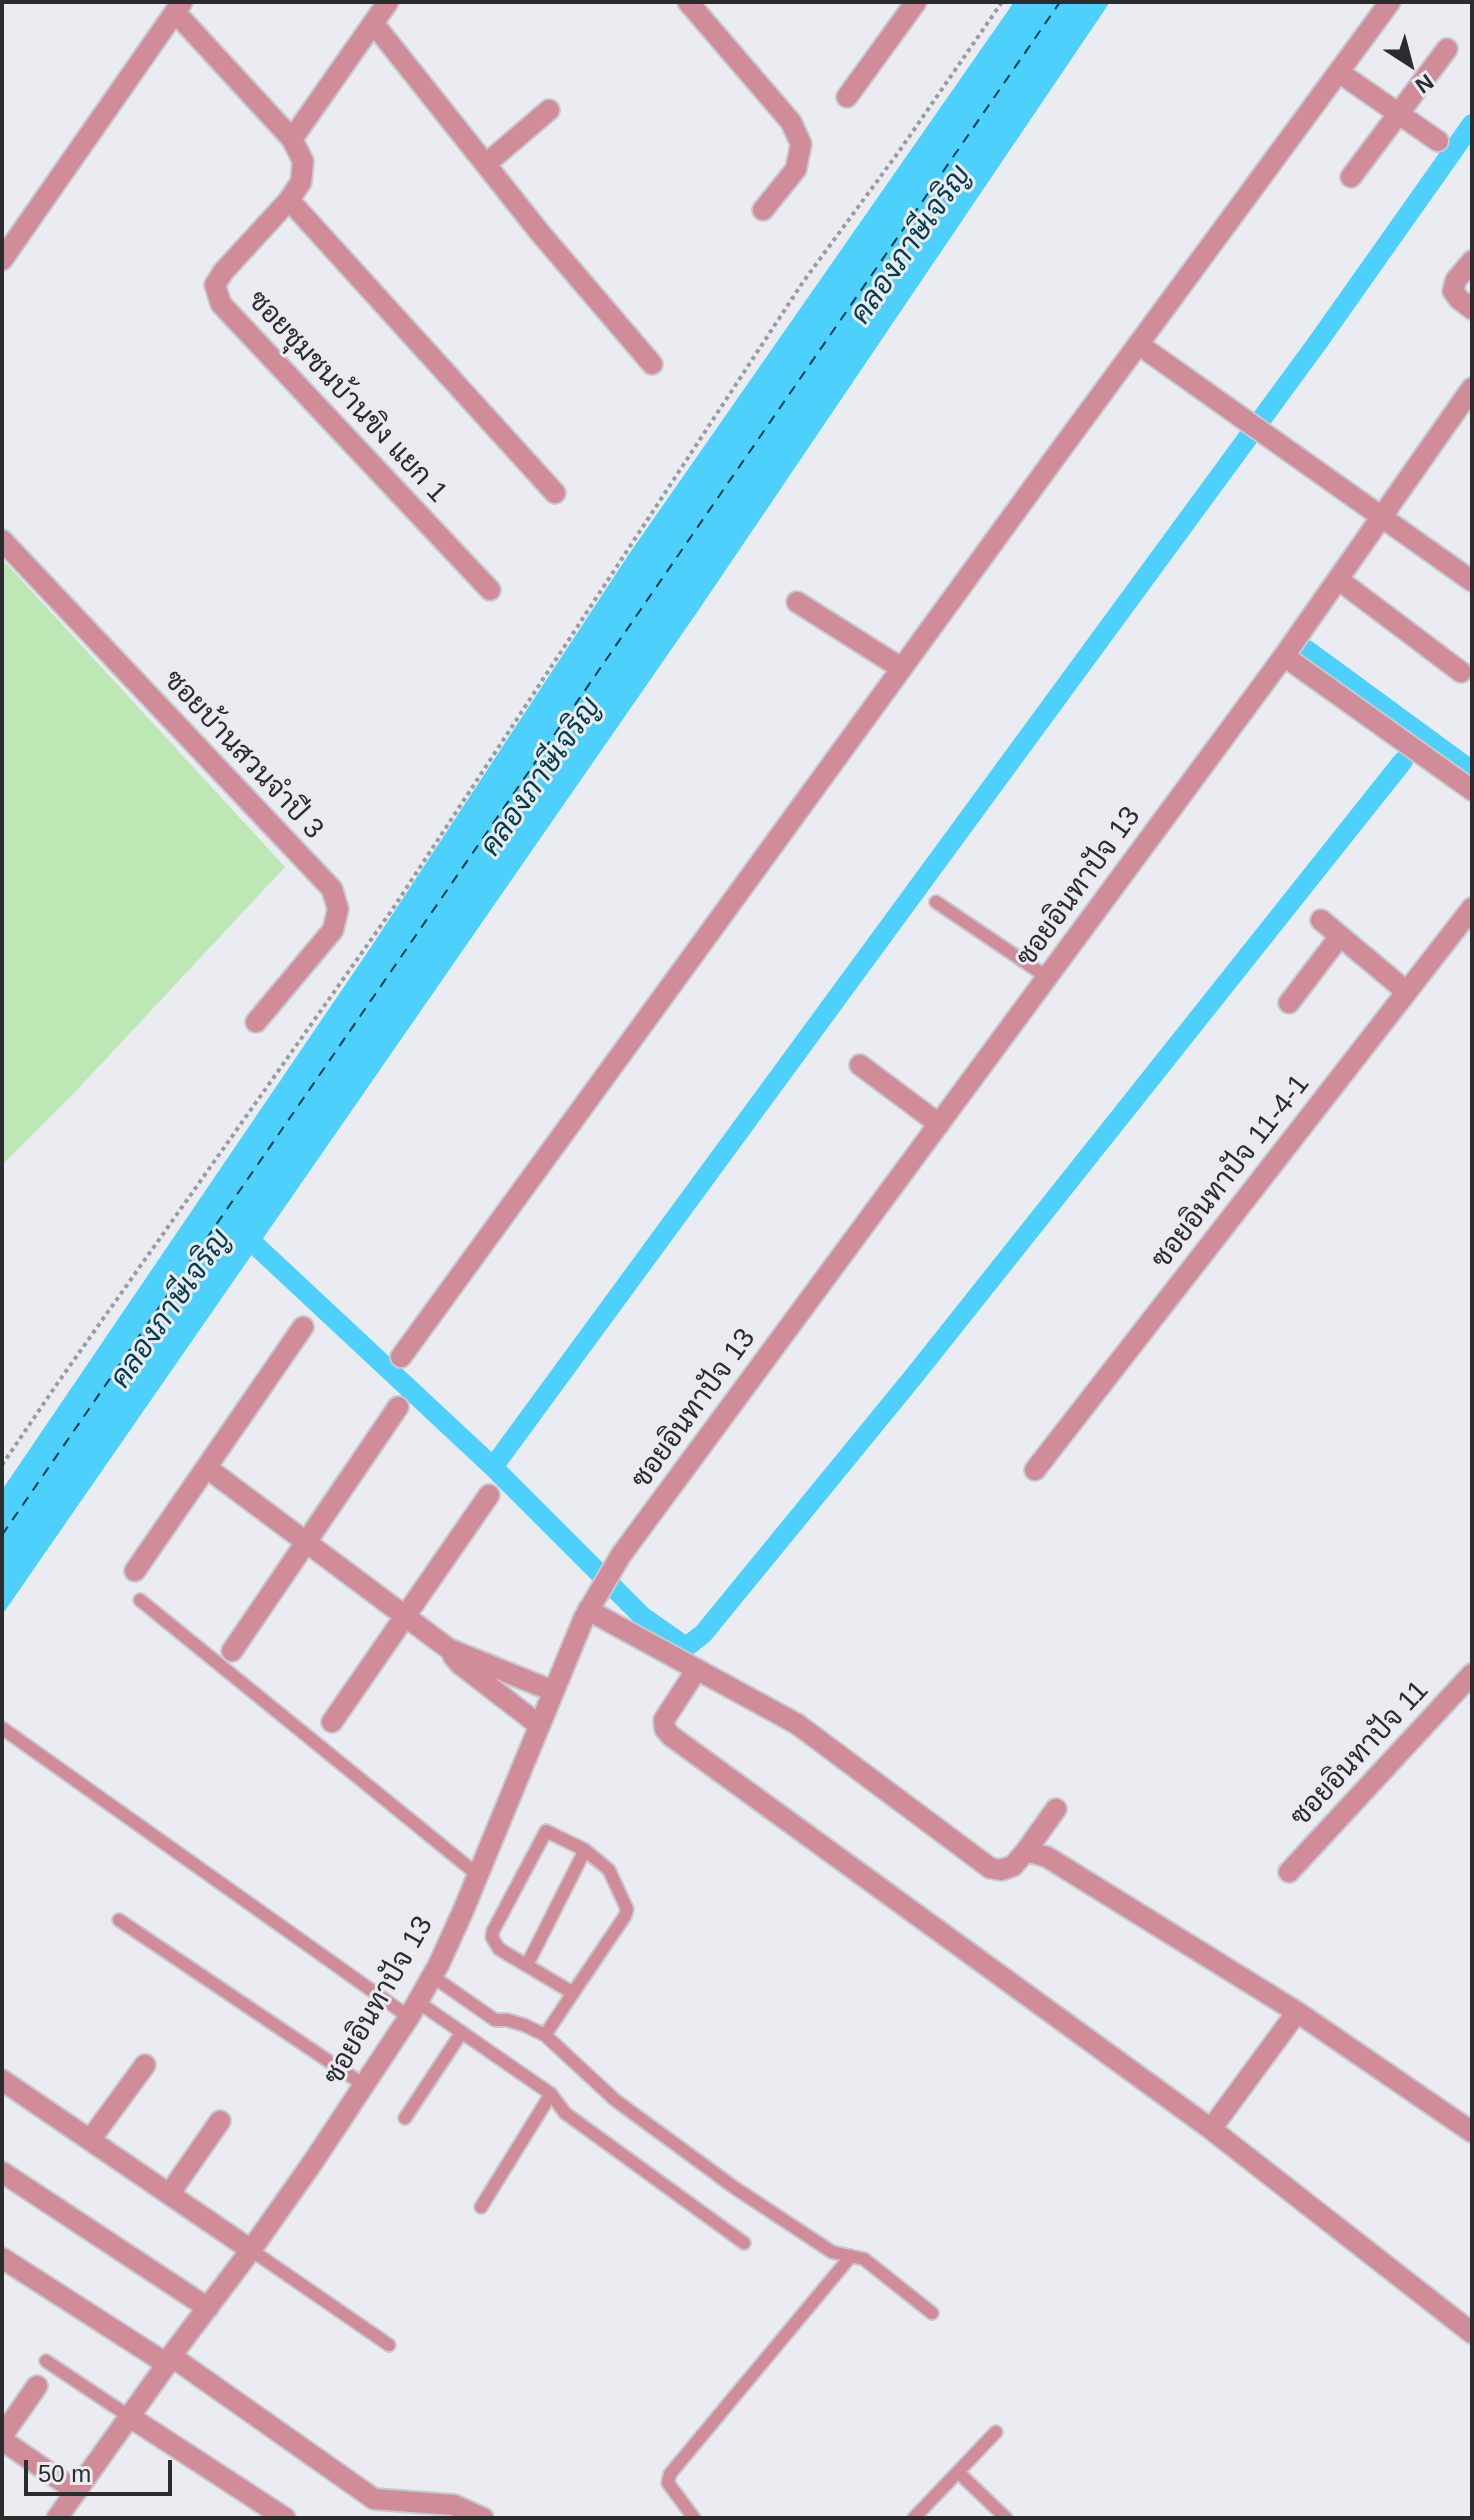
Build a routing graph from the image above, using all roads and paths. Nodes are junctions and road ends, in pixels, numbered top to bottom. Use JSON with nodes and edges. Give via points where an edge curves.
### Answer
{"nodes":[{"id":1,"x":388,"y":2,"type":"edge"},
{"id":2,"x":688,"y":2,"type":"edge"},
{"id":3,"x":916,"y":2,"type":"edge"},
{"id":4,"x":1002,"y":2,"type":"edge"},
{"id":5,"x":1390,"y":2,"type":"edge"},
{"id":6,"x":178,"y":7,"type":"edge"},
{"id":7,"x":374,"y":24,"type":"junction"},
{"id":8,"x":1447,"y":49,"type":"dead end"},
{"id":9,"x":1340,"y":73,"type":"junction"},
{"id":10,"x":847,"y":97,"type":"dead end"},
{"id":11,"x":549,"y":110,"type":"dead end"},
{"id":12,"x":1398,"y":113,"type":"junction"},
{"id":13,"x":292,"y":139,"type":"junction"},
{"id":14,"x":1438,"y":141,"type":"dead end"},
{"id":15,"x":486,"y":164,"type":"junction"},
{"id":16,"x":1351,"y":177,"type":"dead end"},
{"id":17,"x":289,"y":200,"type":"junction"},
{"id":18,"x":763,"y":210,"type":"dead end"},
{"id":19,"x":2,"y":260,"type":"edge"},
{"id":20,"x":1472,"y":261,"type":"edge"},
{"id":21,"x":1472,"y":309,"type":"edge"},
{"id":22,"x":1138,"y":344,"type":"junction"},
{"id":23,"x":652,"y":364,"type":"dead end"},
{"id":24,"x":1472,"y":388,"type":"edge"},
{"id":25,"x":555,"y":493,"type":"dead end"},
{"id":26,"x":1383,"y":517,"type":"junction"},
{"id":27,"x":2,"y":540,"type":"edge"},
{"id":28,"x":1339,"y":580,"type":"junction"},
{"id":29,"x":1472,"y":581,"type":"edge"},
{"id":30,"x":490,"y":590,"type":"dead end"},
{"id":31,"x":797,"y":602,"type":"dead end"},
{"id":32,"x":1284,"y":656,"type":"junction"},
{"id":33,"x":901,"y":668,"type":"junction"},
{"id":34,"x":1461,"y":672,"type":"dead end"},
{"id":35,"x":1472,"y":790,"type":"edge"},
{"id":36,"x":936,"y":902,"type":"dead end"},
{"id":37,"x":1472,"y":908,"type":"edge"},
{"id":38,"x":1321,"y":920,"type":"dead end"},
{"id":39,"x":1340,"y":936,"type":"junction"},
{"id":40,"x":1047,"y":977,"type":"junction"},
{"id":41,"x":1407,"y":992,"type":"junction"},
{"id":42,"x":1289,"y":1003,"type":"dead end"},
{"id":43,"x":256,"y":1022,"type":"dead end"},
{"id":44,"x":860,"y":1065,"type":"dead end"},
{"id":45,"x":939,"y":1124,"type":"junction"},
{"id":46,"x":303,"y":1327,"type":"dead end"},
{"id":47,"x":401,"y":1357,"type":"dead end"},
{"id":48,"x":398,"y":1407,"type":"dead end"},
{"id":49,"x":2,"y":1465,"type":"edge"},
{"id":50,"x":207,"y":1468,"type":"junction"},
{"id":51,"x":1035,"y":1470,"type":"dead end"},
{"id":52,"x":489,"y":1495,"type":"dead end"},
{"id":53,"x":305,"y":1542,"type":"junction"},
{"id":54,"x":135,"y":1571,"type":"dead end"},
{"id":55,"x":140,"y":1600,"type":"dead end"},
{"id":56,"x":592,"y":1602,"type":"junction"},
{"id":57,"x":405,"y":1618,"type":"junction"},
{"id":58,"x":449,"y":1649,"type":"junction"},
{"id":59,"x":232,"y":1651,"type":"dead end"},
{"id":60,"x":697,"y":1669,"type":"junction"},
{"id":61,"x":1472,"y":1674,"type":"edge"},
{"id":62,"x":553,"y":1691,"type":"junction"},
{"id":63,"x":332,"y":1722,"type":"dead end"},
{"id":64,"x":539,"y":1725,"type":"junction"},
{"id":65,"x":2,"y":1728,"type":"edge"},
{"id":66,"x":1056,"y":1809,"type":"dead end"},
{"id":67,"x":585,"y":1850,"type":"junction"},
{"id":68,"x":1026,"y":1851,"type":"junction"},
{"id":69,"x":1289,"y":1872,"type":"dead end"},
{"id":70,"x":478,"y":1875,"type":"junction"},
{"id":71,"x":119,"y":1920,"type":"dead end"},
{"id":72,"x":527,"y":1965,"type":"junction"},
{"id":73,"x":432,"y":1976,"type":"junction"},
{"id":74,"x":573,"y":1993,"type":"junction"},
{"id":75,"x":413,"y":2009,"type":"junction"},
{"id":76,"x":1297,"y":2012,"type":"junction"},
{"id":77,"x":462,"y":2032,"type":"junction"},
{"id":78,"x":545,"y":2035,"type":"junction"},
{"id":79,"x":145,"y":2065,"type":"dead end"},
{"id":80,"x":2,"y":2080,"type":"edge"},
{"id":81,"x":364,"y":2085,"type":"junction"},
{"id":82,"x":551,"y":2094,"type":"junction"},
{"id":83,"x":405,"y":2118,"type":"dead end"},
{"id":84,"x":220,"y":2121,"type":"dead end"},
{"id":85,"x":1211,"y":2129,"type":"junction"},
{"id":86,"x":1472,"y":2132,"type":"edge"},
{"id":87,"x":90,"y":2140,"type":"junction"},
{"id":88,"x":2,"y":2172,"type":"edge"},
{"id":89,"x":170,"y":2193,"type":"junction"},
{"id":90,"x":481,"y":2207,"type":"dead end"},
{"id":91,"x":744,"y":2243,"type":"dead end"},
{"id":92,"x":251,"y":2250,"type":"junction"},
{"id":93,"x":851,"y":2256,"type":"junction"},
{"id":94,"x":2,"y":2258,"type":"edge"},
{"id":95,"x":208,"y":2308,"type":"junction"},
{"id":96,"x":932,"y":2313,"type":"dead end"},
{"id":97,"x":1472,"y":2333,"type":"edge"},
{"id":98,"x":389,"y":2345,"type":"dead end"},
{"id":99,"x":169,"y":2360,"type":"junction"},
{"id":100,"x":46,"y":2361,"type":"dead end"},
{"id":101,"x":37,"y":2386,"type":"dead end"},
{"id":102,"x":130,"y":2417,"type":"junction"},
{"id":103,"x":996,"y":2432,"type":"dead end"},
{"id":104,"x":2,"y":2438,"type":"edge"},
{"id":105,"x":958,"y":2472,"type":"junction"},
{"id":106,"x":76,"y":2491,"type":"junction"},
{"id":107,"x":456,"y":2511,"type":"edge"},
{"id":108,"x":57,"y":2518,"type":"edge"},
{"id":109,"x":285,"y":2518,"type":"edge"},
{"id":110,"x":483,"y":2518,"type":"edge"},
{"id":111,"x":694,"y":2518,"type":"edge"},
{"id":112,"x":914,"y":2518,"type":"edge"},
{"id":113,"x":1006,"y":2518,"type":"edge"}],
"edges":[{"from":1,"to":7,"type":"street"},
{"from":2,"to":18,"type":"street","via":[[791,122],[801,144],[796,169]]},
{"from":3,"to":10,"type":"street"},
{"from":4,"to":49,"type":"path","via":[[803,282],[392,910]]},
{"from":5,"to":9,"type":"street"},
{"from":6,"to":13,"type":"street","name":"ซอยชุมชนบ้านขิง แยก 1"},
{"from":6,"to":19,"type":"street"},
{"from":7,"to":13,"type":"street"},
{"from":7,"to":15,"type":"street"},
{"from":8,"to":12,"type":"street"},
{"from":9,"to":12,"type":"street"},
{"from":9,"to":22,"type":"street"},
{"from":11,"to":15,"type":"street"},
{"from":12,"to":14,"type":"street"},
{"from":12,"to":16,"type":"street"},
{"from":13,"to":17,"type":"street","name":"ซอยชุมชนบ้านขิง แยก 1","via":[[303,161],[301,182]]},
{"from":15,"to":23,"type":"street"},
{"from":17,"to":25,"type":"street"},
{"from":17,"to":30,"type":"street","name":"ซอยชุมชนบ้านขิง แยก 1","via":[[223,272],[215,285],[221,304]]},
{"from":20,"to":21,"type":"street","via":[[1453,291]]},
{"from":22,"to":26,"type":"street"},
{"from":22,"to":33,"type":"street"},
{"from":24,"to":26,"type":"street","name":"ซอยอินทาปัจ 13"},
{"from":26,"to":28,"type":"street","name":"ซอยอินทาปัจ 13"},
{"from":26,"to":29,"type":"street"},
{"from":27,"to":43,"type":"street","name":"ซอยบ้านสวนจำปี 3","via":[[332,889],[338,909],[333,930]]},
{"from":28,"to":32,"type":"street","name":"ซอยอินทาปัจ 13"},
{"from":28,"to":34,"type":"street"},
{"from":31,"to":33,"type":"street"},
{"from":32,"to":35,"type":"street"},
{"from":32,"to":40,"type":"street","name":"ซอยอินทาปัจ 13"},
{"from":33,"to":47,"type":"street"},
{"from":36,"to":40,"type":"lane"},
{"from":37,"to":41,"type":"street","name":"ซอยอินทาปัจ 11-4-1"},
{"from":38,"to":39,"type":"street"},
{"from":39,"to":41,"type":"street"},
{"from":39,"to":42,"type":"street"},
{"from":40,"to":45,"type":"street","name":"ซอยอินทาปัจ 13"},
{"from":41,"to":51,"type":"street","name":"ซอยอินทาปัจ 11-4-1"},
{"from":44,"to":45,"type":"street"},
{"from":45,"to":56,"type":"street","name":"ซอยอินทาปัจ 13"},
{"from":46,"to":50,"type":"street"},
{"from":48,"to":53,"type":"street"},
{"from":50,"to":53,"type":"street"},
{"from":50,"to":54,"type":"street"},
{"from":52,"to":57,"type":"street"},
{"from":53,"to":57,"type":"street"},
{"from":53,"to":59,"type":"street"},
{"from":55,"to":70,"type":"lane"},
{"from":56,"to":60,"type":"street"},
{"from":56,"to":62,"type":"street","name":"ซอยอินทาปัจ 13"},
{"from":57,"to":58,"type":"street"},
{"from":57,"to":63,"type":"street"},
{"from":58,"to":62,"type":"street"},
{"from":58,"to":64,"type":"street","via":[[460,1664]]},
{"from":60,"to":68,"type":"street","via":[[797,1724],[990,1868],[1013,1866]]},
{"from":60,"to":85,"type":"street","via":[[664,1720],[671,1736]]},
{"from":61,"to":69,"type":"street","name":"ซอยอินทาปัจ 11"},
{"from":62,"to":64,"type":"street","name":"ซอยอินทาปัจ 13"},
{"from":64,"to":70,"type":"street","name":"ซอยอินทาปัจ 13"},
{"from":65,"to":75,"type":"lane"},
{"from":66,"to":68,"type":"street"},
{"from":67,"to":72,"type":"lane"},
{"from":67,"to":72,"type":"lane","via":[[544,1832],[493,1931],[499,1949]]},
{"from":67,"to":74,"type":"lane","via":[[609,1870],[627,1909]]},
{"from":68,"to":76,"type":"street","via":[[1047,1857]]},
{"from":70,"to":73,"type":"street","name":"ซอยอินทาปัจ 13"},
{"from":71,"to":81,"type":"lane"},
{"from":72,"to":74,"type":"lane"},
{"from":73,"to":75,"type":"street","name":"ซอยอินทาปัจ 13"},
{"from":73,"to":78,"type":"lane","via":[[495,2020]]},
{"from":74,"to":78,"type":"lane"},
{"from":75,"to":77,"type":"lane"},
{"from":75,"to":81,"type":"street","name":"ซอยอินทาปัจ 13"},
{"from":76,"to":85,"type":"street"},
{"from":76,"to":86,"type":"street"},
{"from":77,"to":82,"type":"lane"},
{"from":77,"to":83,"type":"lane"},
{"from":78,"to":93,"type":"lane","via":[[615,2100],[735,2188],[832,2252]]},
{"from":79,"to":87,"type":"street"},
{"from":80,"to":87,"type":"street"},
{"from":81,"to":92,"type":"street","name":"ซอยอินทาปัจ 13"},
{"from":82,"to":90,"type":"lane"},
{"from":82,"to":91,"type":"lane","via":[[565,2113]]},
{"from":84,"to":89,"type":"street"},
{"from":85,"to":97,"type":"street"},
{"from":87,"to":89,"type":"street"},
{"from":88,"to":95,"type":"street"},
{"from":89,"to":92,"type":"street"},
{"from":92,"to":95,"type":"street","name":"ซอยอินทาปัจ 13"},
{"from":92,"to":98,"type":"lane"},
{"from":93,"to":96,"type":"lane","via":[[864,2259]]},
{"from":93,"to":111,"type":"lane","via":[[670,2474],[668,2483]]},
{"from":94,"to":99,"type":"street"},
{"from":95,"to":99,"type":"street","name":"ซอยอินทาปัจ 13"},
{"from":99,"to":102,"type":"street","name":"ซอยอินทาปัจ 13"},
{"from":99,"to":107,"type":"street","via":[[374,2499]]},
{"from":100,"to":102,"type":"lane"},
{"from":101,"to":104,"type":"street"},
{"from":102,"to":106,"type":"street","name":"ซอยอินทาปัจ 13"},
{"from":102,"to":109,"type":"street"},
{"from":103,"to":105,"type":"lane"},
{"from":104,"to":106,"type":"street"},
{"from":105,"to":112,"type":"lane"},
{"from":105,"to":113,"type":"lane"},
{"from":106,"to":108,"type":"street","name":"ซอยอินทาปัจ 13"},
{"from":107,"to":110,"type":"street"}]}
